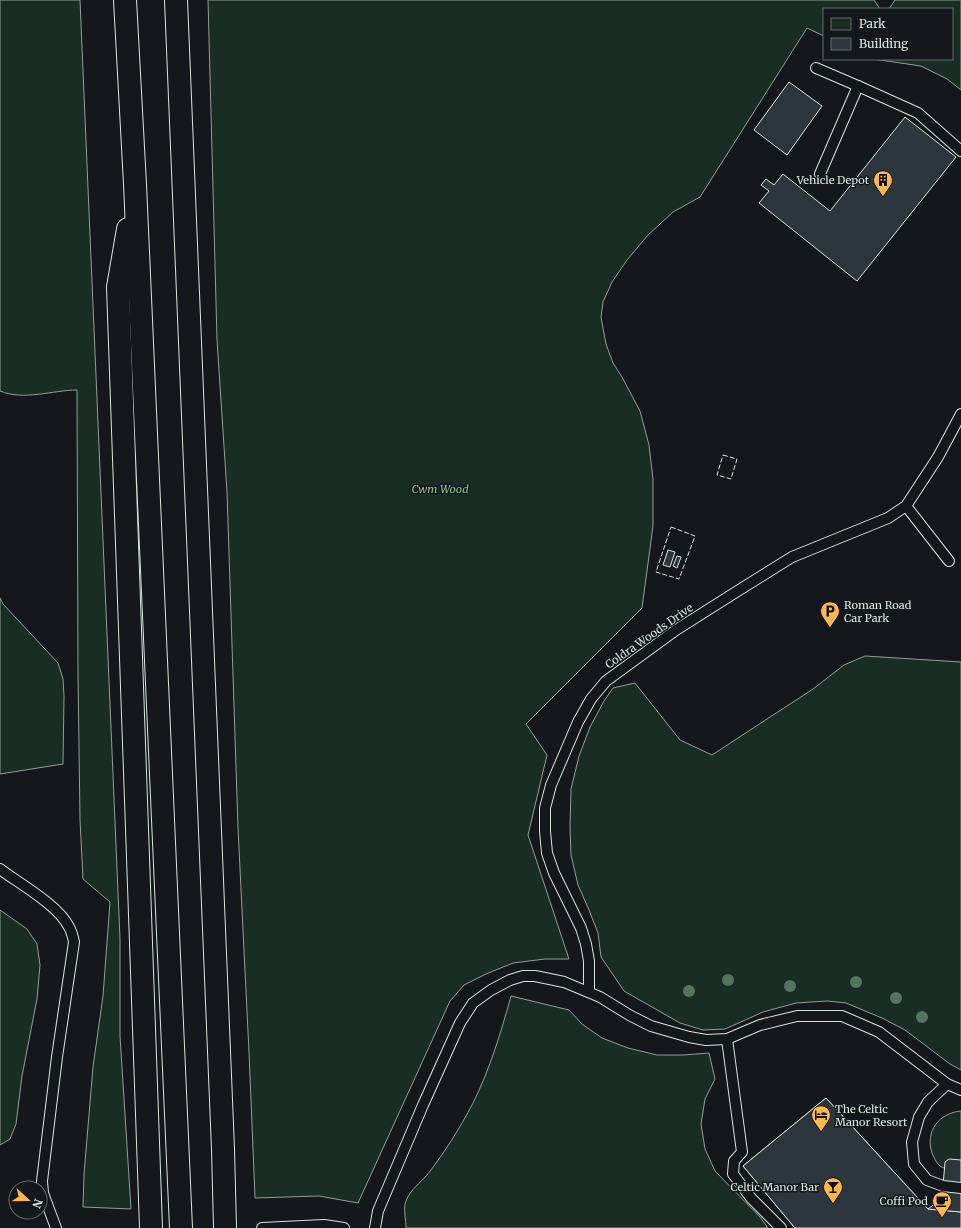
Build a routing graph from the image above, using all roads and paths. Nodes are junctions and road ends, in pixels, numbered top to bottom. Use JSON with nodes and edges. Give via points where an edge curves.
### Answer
{"nodes":[{"id":1,"x":125,"y":0,"type":"edge"},
{"id":2,"x":176,"y":0,"type":"edge"},
{"id":3,"x":816,"y":68,"type":"dead end"},
{"id":4,"x":858,"y":86,"type":"junction"},
{"id":5,"x":961,"y":152,"type":"edge"},
{"id":6,"x":820,"y":174,"type":"dead end"},
{"id":7,"x":135,"y":184,"type":"junction"},
{"id":8,"x":961,"y":414,"type":"edge"},
{"id":9,"x":906,"y":506,"type":"junction"},
{"id":10,"x":949,"y":561,"type":"dead end"},
{"id":11,"x":0,"y":869,"type":"edge"},
{"id":12,"x":589,"y":992,"type":"junction"},
{"id":13,"x":727,"y":1040,"type":"junction"},
{"id":14,"x":947,"y":1084,"type":"junction"},
{"id":15,"x":961,"y":1090,"type":"edge"},
{"id":16,"x":223,"y":1149,"type":"junction"},
{"id":17,"x":961,"y":1188,"type":"edge"},
{"id":18,"x":56,"y":1228,"type":"edge"},
{"id":19,"x":151,"y":1228,"type":"edge"},
{"id":20,"x":181,"y":1228,"type":"edge"},
{"id":21,"x":225,"y":1228,"type":"edge"},
{"id":22,"x":234,"y":1228,"type":"edge"},
{"id":23,"x":262,"y":1228,"type":"edge"},
{"id":24,"x":344,"y":1228,"type":"edge"},
{"id":25,"x":375,"y":1228,"type":"edge"},
{"id":26,"x":781,"y":1228,"type":"edge"}],
"edges":[{"from":1,"to":7,"type":"highway"},
{"from":2,"to":16,"type":"highway"},
{"from":3,"to":4,"type":"lane"},
{"from":4,"to":5,"type":"lane","via":[[918,113]]},
{"from":4,"to":6,"type":"lane"},
{"from":7,"to":19,"type":"highway","via":[[118,287]]},
{"from":7,"to":20,"type":"highway"},
{"from":8,"to":9,"type":"lane","name":"Coldra Woods Drive","via":[[938,457]]},
{"from":9,"to":10,"type":"lane"},
{"from":9,"to":12,"type":"lane","name":"Coldra Woods Drive","via":[[888,518],[792,557],[676,630],[606,681],[590,699],[551,785],[545,808],[547,853],[586,944]]},
{"from":11,"to":18,"type":"lane","via":[[61,916],[70,928],[74,942],[42,1181],[43,1193]]},
{"from":12,"to":13,"type":"lane","via":[[651,1026],[689,1038]]},
{"from":12,"to":25,"type":"lane","via":[[550,978],[523,976],[491,990],[473,1003],[460,1023],[426,1098],[378,1211]]},
{"from":13,"to":14,"type":"lane","via":[[760,1025],[797,1016],[842,1016],[879,1032]]},
{"from":13,"to":26,"type":"lane","via":[[742,1152],[734,1161],[733,1174],[751,1198]]},
{"from":14,"to":15,"type":"lane"},
{"from":14,"to":17,"type":"lane","via":[[928,1102],[919,1117],[912,1142],[914,1164],[927,1180],[943,1186]]},
{"from":16,"to":21,"type":"highway"},
{"from":16,"to":22,"type":"highway"},
{"from":23,"to":24,"type":"lane","via":[[324,1225]]}]}
